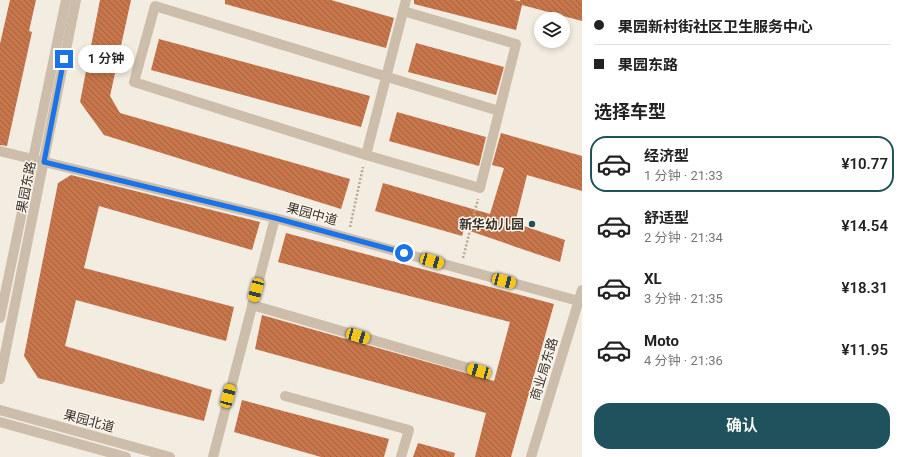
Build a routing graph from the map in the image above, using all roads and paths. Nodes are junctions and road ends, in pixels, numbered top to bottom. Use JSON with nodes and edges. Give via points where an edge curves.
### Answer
{"nodes":[{"id":1,"x":66,"y":0,"type":"edge"},
{"id":2,"x":76,"y":0,"type":"edge"},
{"id":3,"x":406,"y":0,"type":"edge"},
{"id":4,"x":403,"y":11,"type":"junction"},
{"id":5,"x":386,"y":76,"type":"junction"},
{"id":6,"x":499,"y":111,"type":"junction"},
{"id":7,"x":0,"y":151,"type":"edge"},
{"id":8,"x":366,"y":155,"type":"junction"},
{"id":9,"x":33,"y":158,"type":"junction"},
{"id":10,"x":44,"y":162,"type":"junction"},
{"id":11,"x":480,"y":188,"type":"junction"},
{"id":12,"x":275,"y":218,"type":"junction"},
{"id":13,"x":348,"y":238,"type":"junction"},
{"id":14,"x":460,"y":269,"type":"junction"},
{"id":15,"x":582,"y":290,"type":"edge"},
{"id":16,"x":580,"y":302,"type":"edge"},
{"id":17,"x":252,"y":305,"type":"junction"},
{"id":18,"x":0,"y":318,"type":"edge"},
{"id":19,"x":479,"y":371,"type":"dead end"},
{"id":20,"x":0,"y":379,"type":"edge"},
{"id":21,"x":285,"y":396,"type":"dead end"},
{"id":22,"x":0,"y":410,"type":"edge"},
{"id":23,"x":0,"y":422,"type":"edge"},
{"id":24,"x":126,"y":457,"type":"edge"},
{"id":25,"x":170,"y":457,"type":"edge"},
{"id":26,"x":213,"y":457,"type":"edge"},
{"id":27,"x":401,"y":457,"type":"edge"},
{"id":28,"x":531,"y":457,"type":"edge"}],
"edges":[{"from":1,"to":9,"type":"street","name":"果园东路"},
{"from":2,"to":10,"type":"street","name":"果园东路"},
{"from":3,"to":4,"type":"street"},
{"from":4,"to":5,"type":"street"},
{"from":4,"to":6,"type":"street","via":[[516,44]]},
{"from":5,"to":6,"type":"street"},
{"from":5,"to":8,"type":"street"},
{"from":5,"to":8,"type":"street","via":[[155,6],[134,82]]},
{"from":6,"to":11,"type":"street"},
{"from":7,"to":9,"type":"street","name":"果园中道"},
{"from":8,"to":11,"type":"street"},
{"from":8,"to":13,"type":"path"},
{"from":9,"to":10,"type":"street","name":"果园中道"},
{"from":9,"to":18,"type":"street","name":"果园东路"},
{"from":10,"to":12,"type":"street","name":"果园中道"},
{"from":10,"to":20,"type":"street","name":"果园东路"},
{"from":11,"to":14,"type":"path"},
{"from":12,"to":13,"type":"street","name":"果园中道"},
{"from":12,"to":17,"type":"street"},
{"from":13,"to":14,"type":"street","name":"果园中道"},
{"from":14,"to":16,"type":"street","name":"果园中道"},
{"from":15,"to":16,"type":"street","name":"商业局东路"},
{"from":16,"to":28,"type":"street","name":"商业局东路"},
{"from":17,"to":19,"type":"street"},
{"from":17,"to":26,"type":"street"},
{"from":21,"to":27,"type":"street","via":[[409,430]]},
{"from":22,"to":25,"type":"street","name":"果园北道"},
{"from":23,"to":24,"type":"street","name":"果园北道"}]}
